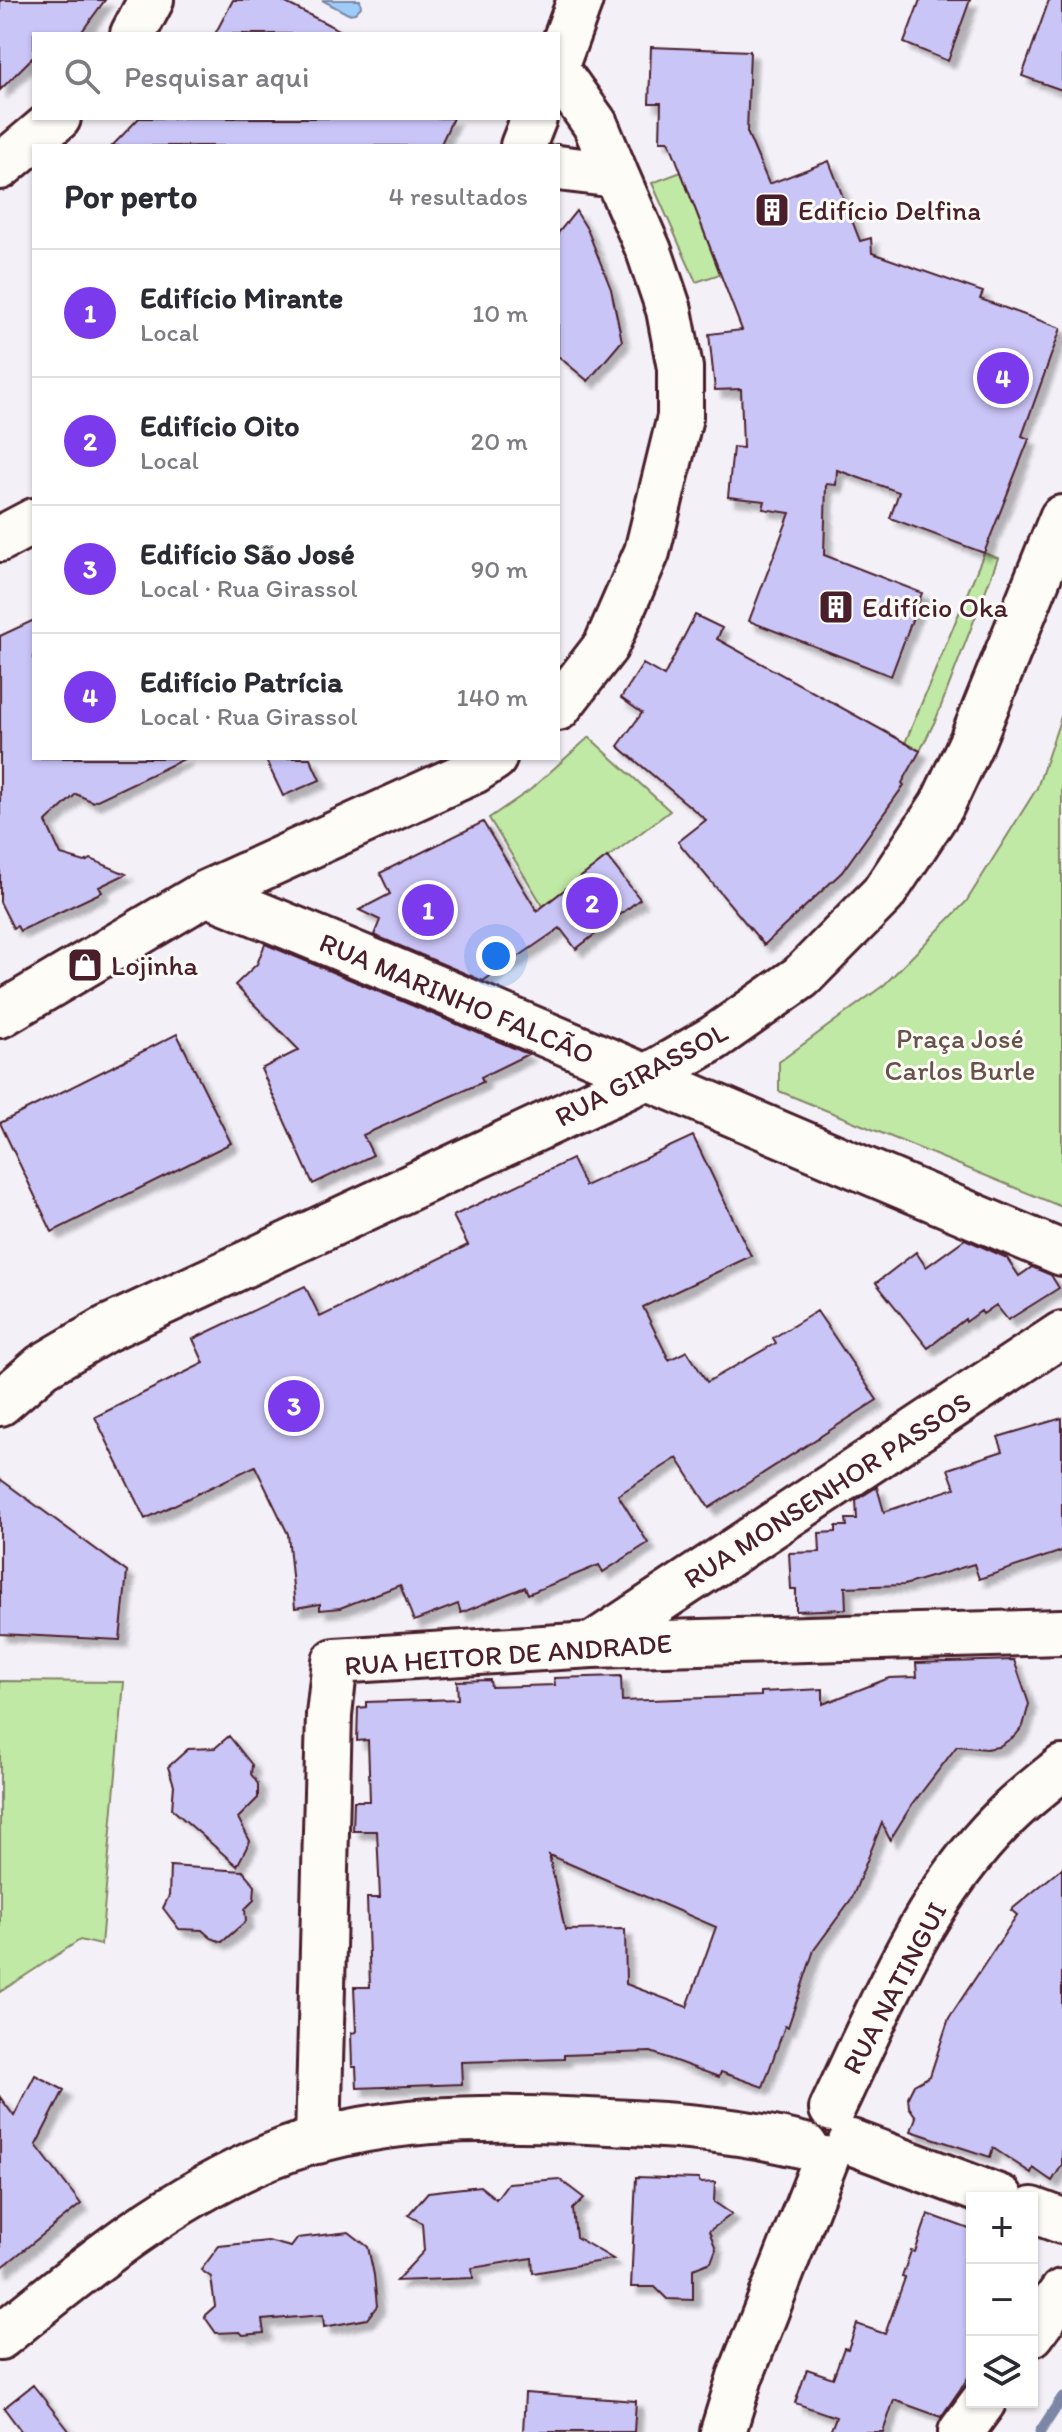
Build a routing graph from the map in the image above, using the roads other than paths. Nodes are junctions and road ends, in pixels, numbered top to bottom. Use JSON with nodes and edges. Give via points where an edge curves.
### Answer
{"nodes":[{"id":1,"x":151,"y":0,"type":"edge"},
{"id":2,"x":580,"y":0,"type":"edge"},
{"id":3,"x":134,"y":32,"type":"edge"},
{"id":4,"x":560,"y":55,"type":"edge"},
{"id":5,"x":560,"y":75,"type":"edge"},
{"id":6,"x":56,"y":120,"type":"edge"},
{"id":7,"x":533,"y":120,"type":"edge"},
{"id":8,"x":524,"y":144,"type":"edge"},
{"id":9,"x":0,"y":167,"type":"edge"},
{"id":10,"x":560,"y":168,"type":"edge"},
{"id":11,"x":616,"y":175,"type":"junction"},
{"id":12,"x":1062,"y":518,"type":"edge"},
{"id":13,"x":32,"y":522,"type":"edge"},
{"id":14,"x":0,"y":539,"type":"edge"},
{"id":15,"x":560,"y":705,"type":"edge"},
{"id":16,"x":491,"y":760,"type":"edge"},
{"id":17,"x":206,"y":893,"type":"junction"},
{"id":18,"x":0,"y":1015,"type":"edge"},
{"id":19,"x":645,"y":1078,"type":"junction"},
{"id":20,"x":1062,"y":1253,"type":"edge"},
{"id":21,"x":1062,"y":1334,"type":"edge"},
{"id":22,"x":0,"y":1403,"type":"edge"},
{"id":23,"x":1062,"y":1632,"type":"edge"},
{"id":24,"x":592,"y":1645,"type":"junction"},
{"id":25,"x":1062,"y":1768,"type":"edge"},
{"id":26,"x":825,"y":2134,"type":"junction"},
{"id":27,"x":318,"y":2141,"type":"junction"},
{"id":28,"x":984,"y":2192,"type":"edge"},
{"id":29,"x":1038,"y":2212,"type":"edge"},
{"id":30,"x":1062,"y":2221,"type":"edge"},
{"id":31,"x":1062,"y":2292,"type":"edge"},
{"id":32,"x":1038,"y":2326,"type":"edge"},
{"id":33,"x":0,"y":2337,"type":"edge"},
{"id":34,"x":979,"y":2408,"type":"edge"},
{"id":35,"x":723,"y":2432,"type":"edge"},
{"id":36,"x":961,"y":2432,"type":"edge"}],
"edges":[{"from":1,"to":3,"type":"street"},
{"from":2,"to":4,"type":"street"},
{"from":5,"to":11,"type":"street","via":[[595,124]]},
{"from":6,"to":9,"type":"street"},
{"from":7,"to":8,"type":"street"},
{"from":10,"to":11,"type":"street"},
{"from":11,"to":15,"type":"street","via":[[669,310],[680,368],[680,417],[647,552],[606,646]]},
{"from":12,"to":19,"type":"street","name":"RUA GIRASSOL","via":[[942,805],[883,894],[801,977]]},
{"from":13,"to":14,"type":"street"},
{"from":16,"to":17,"type":"street"},
{"from":17,"to":18,"type":"street"},
{"from":17,"to":19,"type":"street","name":"RUA MARINHO FALCÃO"},
{"from":19,"to":20,"type":"street","name":"RUA MARINHO FALCÃO"},
{"from":19,"to":22,"type":"street","name":"RUA GIRASSOL","via":[[106,1329],[43,1366]]},
{"from":21,"to":24,"type":"street","name":"RUA MONSENHOR PASSOS"},
{"from":23,"to":24,"type":"street","name":"RUA HEITOR DE ANDRADE"},
{"from":24,"to":27,"type":"street","name":"RUA HEITOR DE ANDRADE","via":[[335,1661],[329,1715]]},
{"from":25,"to":26,"type":"street","name":"RUA NATINGUI","via":[[1001,1821],[959,1870],[919,1931]]},
{"from":26,"to":27,"type":"street","via":[[497,2117],[412,2123]]},
{"from":26,"to":28,"type":"street"},
{"from":26,"to":35,"type":"street","name":"RUA NATINGUI"},
{"from":27,"to":33,"type":"street","via":[[272,2155],[218,2181],[135,2230]]},
{"from":29,"to":30,"type":"street"},
{"from":31,"to":32,"type":"street"},
{"from":34,"to":36,"type":"street"}]}
